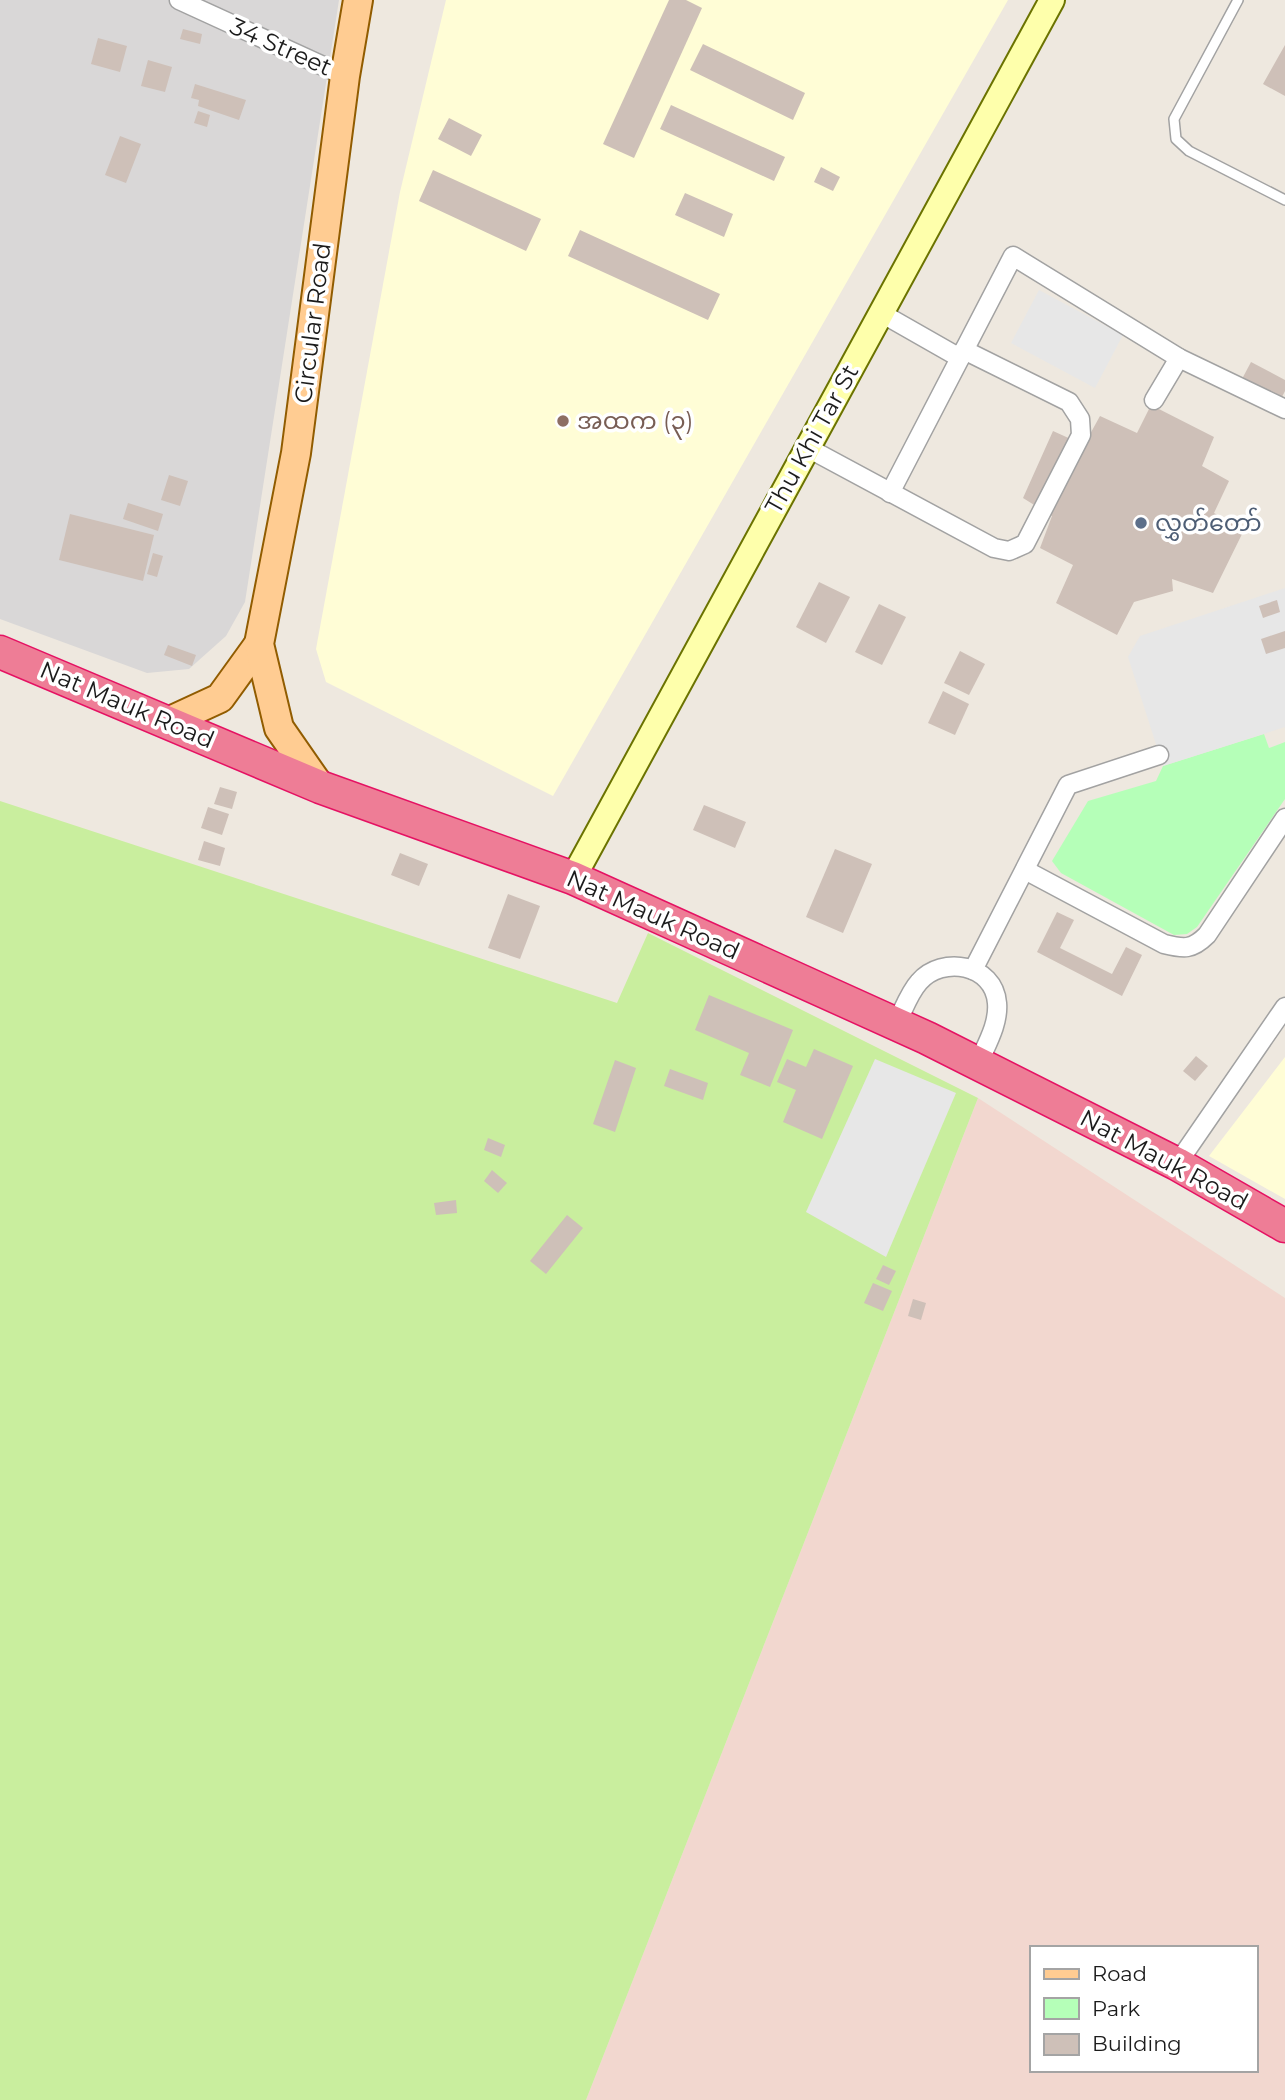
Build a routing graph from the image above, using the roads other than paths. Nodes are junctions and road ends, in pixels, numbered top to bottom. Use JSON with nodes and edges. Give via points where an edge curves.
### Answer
{"nodes":[{"id":1,"x":179,"y":0,"type":"edge"},
{"id":2,"x":358,"y":0,"type":"edge"},
{"id":3,"x":1052,"y":0,"type":"edge"},
{"id":4,"x":1238,"y":0,"type":"edge"},
{"id":5,"x":345,"y":76,"type":"junction"},
{"id":6,"x":1285,"y":200,"type":"edge"},
{"id":7,"x":881,"y":313,"type":"junction"},
{"id":8,"x":962,"y":354,"type":"junction"},
{"id":9,"x":1179,"y":358,"type":"junction"},
{"id":10,"x":1154,"y":400,"type":"dead end"},
{"id":11,"x":1285,"y":410,"type":"edge"},
{"id":12,"x":808,"y":448,"type":"junction"},
{"id":13,"x":890,"y":493,"type":"junction"},
{"id":14,"x":259,"y":645,"type":"junction"},
{"id":15,"x":0,"y":652,"type":"edge"},
{"id":16,"x":168,"y":722,"type":"junction"},
{"id":17,"x":1159,"y":754,"type":"dead end"},
{"id":18,"x":320,"y":787,"type":"junction"},
{"id":19,"x":1285,"y":818,"type":"edge"},
{"id":20,"x":1025,"y":870,"type":"junction"},
{"id":21,"x":573,"y":878,"type":"junction"},
{"id":22,"x":973,"y":970,"type":"junction"},
{"id":23,"x":1285,"y":1007,"type":"edge"},
{"id":24,"x":896,"y":1024,"type":"junction"},
{"id":25,"x":978,"y":1064,"type":"junction"},
{"id":26,"x":1177,"y":1164,"type":"junction"},
{"id":27,"x":1285,"y":1226,"type":"edge"}],
"edges":[{"from":1,"to":5,"type":"street","name":"34 Street"},
{"from":2,"to":5,"type":"main road","name":"Circular Road"},
{"from":3,"to":7,"type":"street","name":"Thu Khi Tar St"},
{"from":4,"to":6,"type":"lane","via":[[1174,119],[1176,139],[1189,151]]},
{"from":5,"to":14,"type":"main road","name":"Circular Road","via":[[296,453]]},
{"from":7,"to":8,"type":"street"},
{"from":7,"to":12,"type":"street","name":"Thu Khi Tar St"},
{"from":8,"to":9,"type":"street","via":[[1013,256]]},
{"from":8,"to":13,"type":"street"},
{"from":8,"to":13,"type":"street","via":[[1069,402],[1080,419],[1081,435],[1025,544],[1009,551],[994,548]]},
{"from":9,"to":10,"type":"street"},
{"from":9,"to":11,"type":"street"},
{"from":12,"to":13,"type":"street"},
{"from":12,"to":21,"type":"street","name":"Thu Khi Tar St"},
{"from":14,"to":16,"type":"main road","via":[[220,698]]},
{"from":14,"to":18,"type":"main road","via":[[279,728]]},
{"from":15,"to":16,"type":"highway","name":"Nat Mauk Road"},
{"from":16,"to":18,"type":"highway","name":"Nat Mauk Road"},
{"from":17,"to":20,"type":"street","via":[[1068,785]]},
{"from":18,"to":21,"type":"highway","name":"Nat Mauk Road"},
{"from":19,"to":20,"type":"street","via":[[1197,945],[1164,944]]},
{"from":20,"to":22,"type":"street"},
{"from":21,"to":24,"type":"highway","name":"Nat Mauk Road"},
{"from":22,"to":24,"type":"street","via":[[954,965],[934,969],[918,982]]},
{"from":22,"to":25,"type":"street","via":[[989,983],[997,1001],[995,1024]]},
{"from":23,"to":26,"type":"street"},
{"from":24,"to":25,"type":"highway","name":"Nat Mauk Road"},
{"from":25,"to":26,"type":"highway","name":"Nat Mauk Road"},
{"from":26,"to":27,"type":"highway","name":"Nat Mauk Road"}]}
